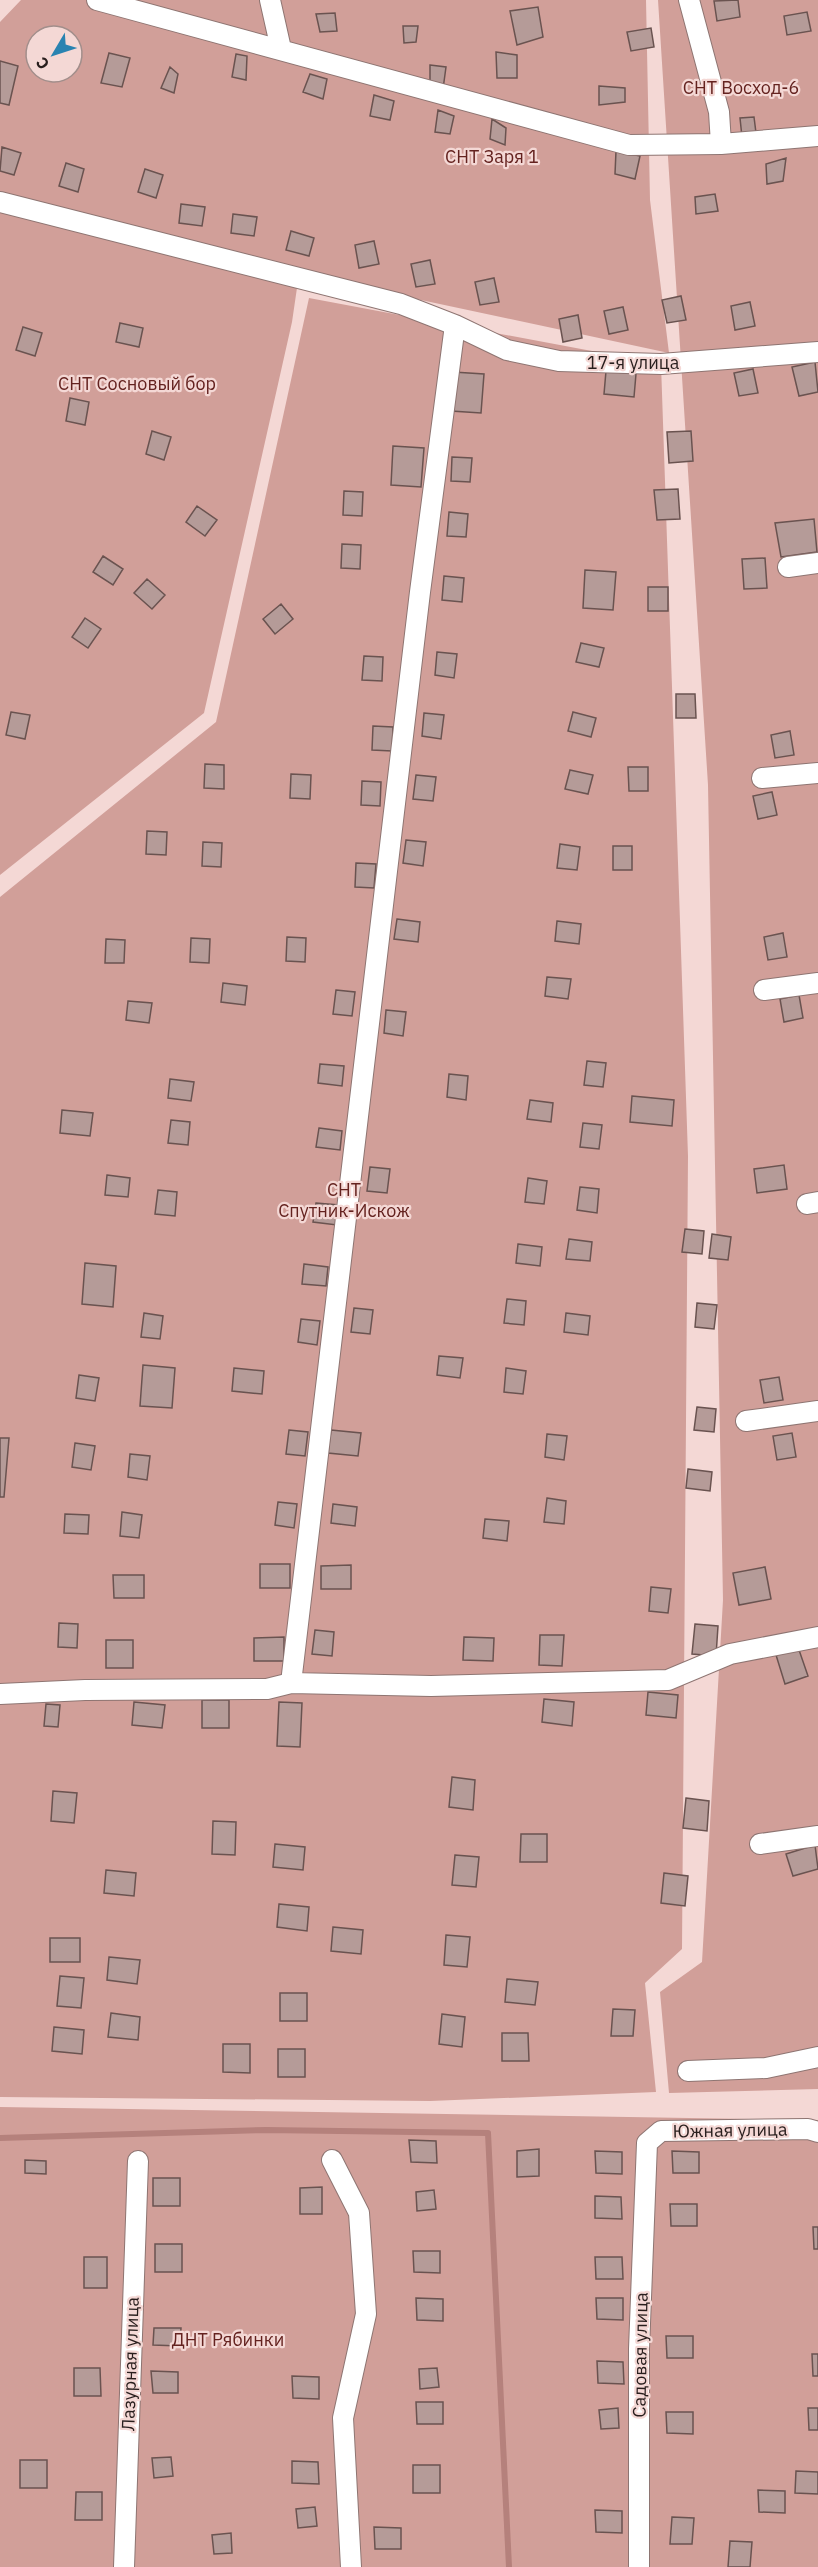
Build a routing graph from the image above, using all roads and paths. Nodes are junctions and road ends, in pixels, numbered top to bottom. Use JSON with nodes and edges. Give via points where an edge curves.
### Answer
{"nodes":[{"id":1,"x":97,"y":0,"type":"edge"},
{"id":2,"x":270,"y":0,"type":"edge"},
{"id":3,"x":689,"y":0,"type":"edge"},
{"id":4,"x":281,"y":49,"type":"junction"},
{"id":5,"x":818,"y":136,"type":"edge"},
{"id":6,"x":721,"y":144,"type":"junction"},
{"id":7,"x":0,"y":202,"type":"edge"},
{"id":8,"x":455,"y":325,"type":"junction"},
{"id":9,"x":818,"y":352,"type":"edge"},
{"id":10,"x":818,"y":563,"type":"edge"},
{"id":11,"x":788,"y":567,"type":"dead end"},
{"id":12,"x":818,"y":773,"type":"edge"},
{"id":13,"x":762,"y":778,"type":"dead end"},
{"id":14,"x":818,"y":983,"type":"edge"},
{"id":15,"x":764,"y":990,"type":"dead end"},
{"id":16,"x":818,"y":1411,"type":"edge"},
{"id":17,"x":746,"y":1421,"type":"dead end"},
{"id":18,"x":818,"y":1637,"type":"edge"},
{"id":19,"x":291,"y":1683,"type":"junction"},
{"id":20,"x":0,"y":1694,"type":"edge"},
{"id":21,"x":818,"y":1836,"type":"edge"},
{"id":22,"x":760,"y":1844,"type":"dead end"},
{"id":23,"x":818,"y":2057,"type":"edge"},
{"id":24,"x":688,"y":2071,"type":"dead end"},
{"id":25,"x":818,"y":2132,"type":"edge"},
{"id":26,"x":647,"y":2143,"type":"joint"},
{"id":27,"x":332,"y":2160,"type":"dead end"},
{"id":28,"x":138,"y":2161,"type":"dead end"},
{"id":29,"x":124,"y":2567,"type":"edge"},
{"id":30,"x":351,"y":2567,"type":"edge"},
{"id":31,"x":639,"y":2567,"type":"edge"}],
"edges":[{"from":1,"to":4,"type":"street"},
{"from":2,"to":4,"type":"street"},
{"from":3,"to":6,"type":"street","via":[[719,112]]},
{"from":4,"to":6,"type":"street","via":[[629,145]]},
{"from":5,"to":6,"type":"street"},
{"from":7,"to":8,"type":"street","name":"17-я улица","via":[[401,304]]},
{"from":8,"to":9,"type":"street","name":"17-я улица","via":[[507,351],[559,361],[661,364]]},
{"from":8,"to":19,"type":"street"},
{"from":10,"to":11,"type":"street"},
{"from":12,"to":13,"type":"street"},
{"from":14,"to":15,"type":"street"},
{"from":16,"to":17,"type":"street"},
{"from":18,"to":19,"type":"street","via":[[730,1654],[668,1680],[431,1686]]},
{"from":19,"to":20,"type":"street","via":[[267,1689]]},
{"from":21,"to":22,"type":"street"},
{"from":23,"to":24,"type":"street","via":[[766,2068]]},
{"from":25,"to":26,"type":"street","name":"Южная улица","via":[[661,2131]]},
{"from":26,"to":31,"type":"street","name":"Садовая улица","via":[[639,2349]]},
{"from":27,"to":30,"type":"street","via":[[359,2213],[366,2314],[343,2418]]},
{"from":28,"to":29,"type":"street","name":"Лазурная улица"}]}
